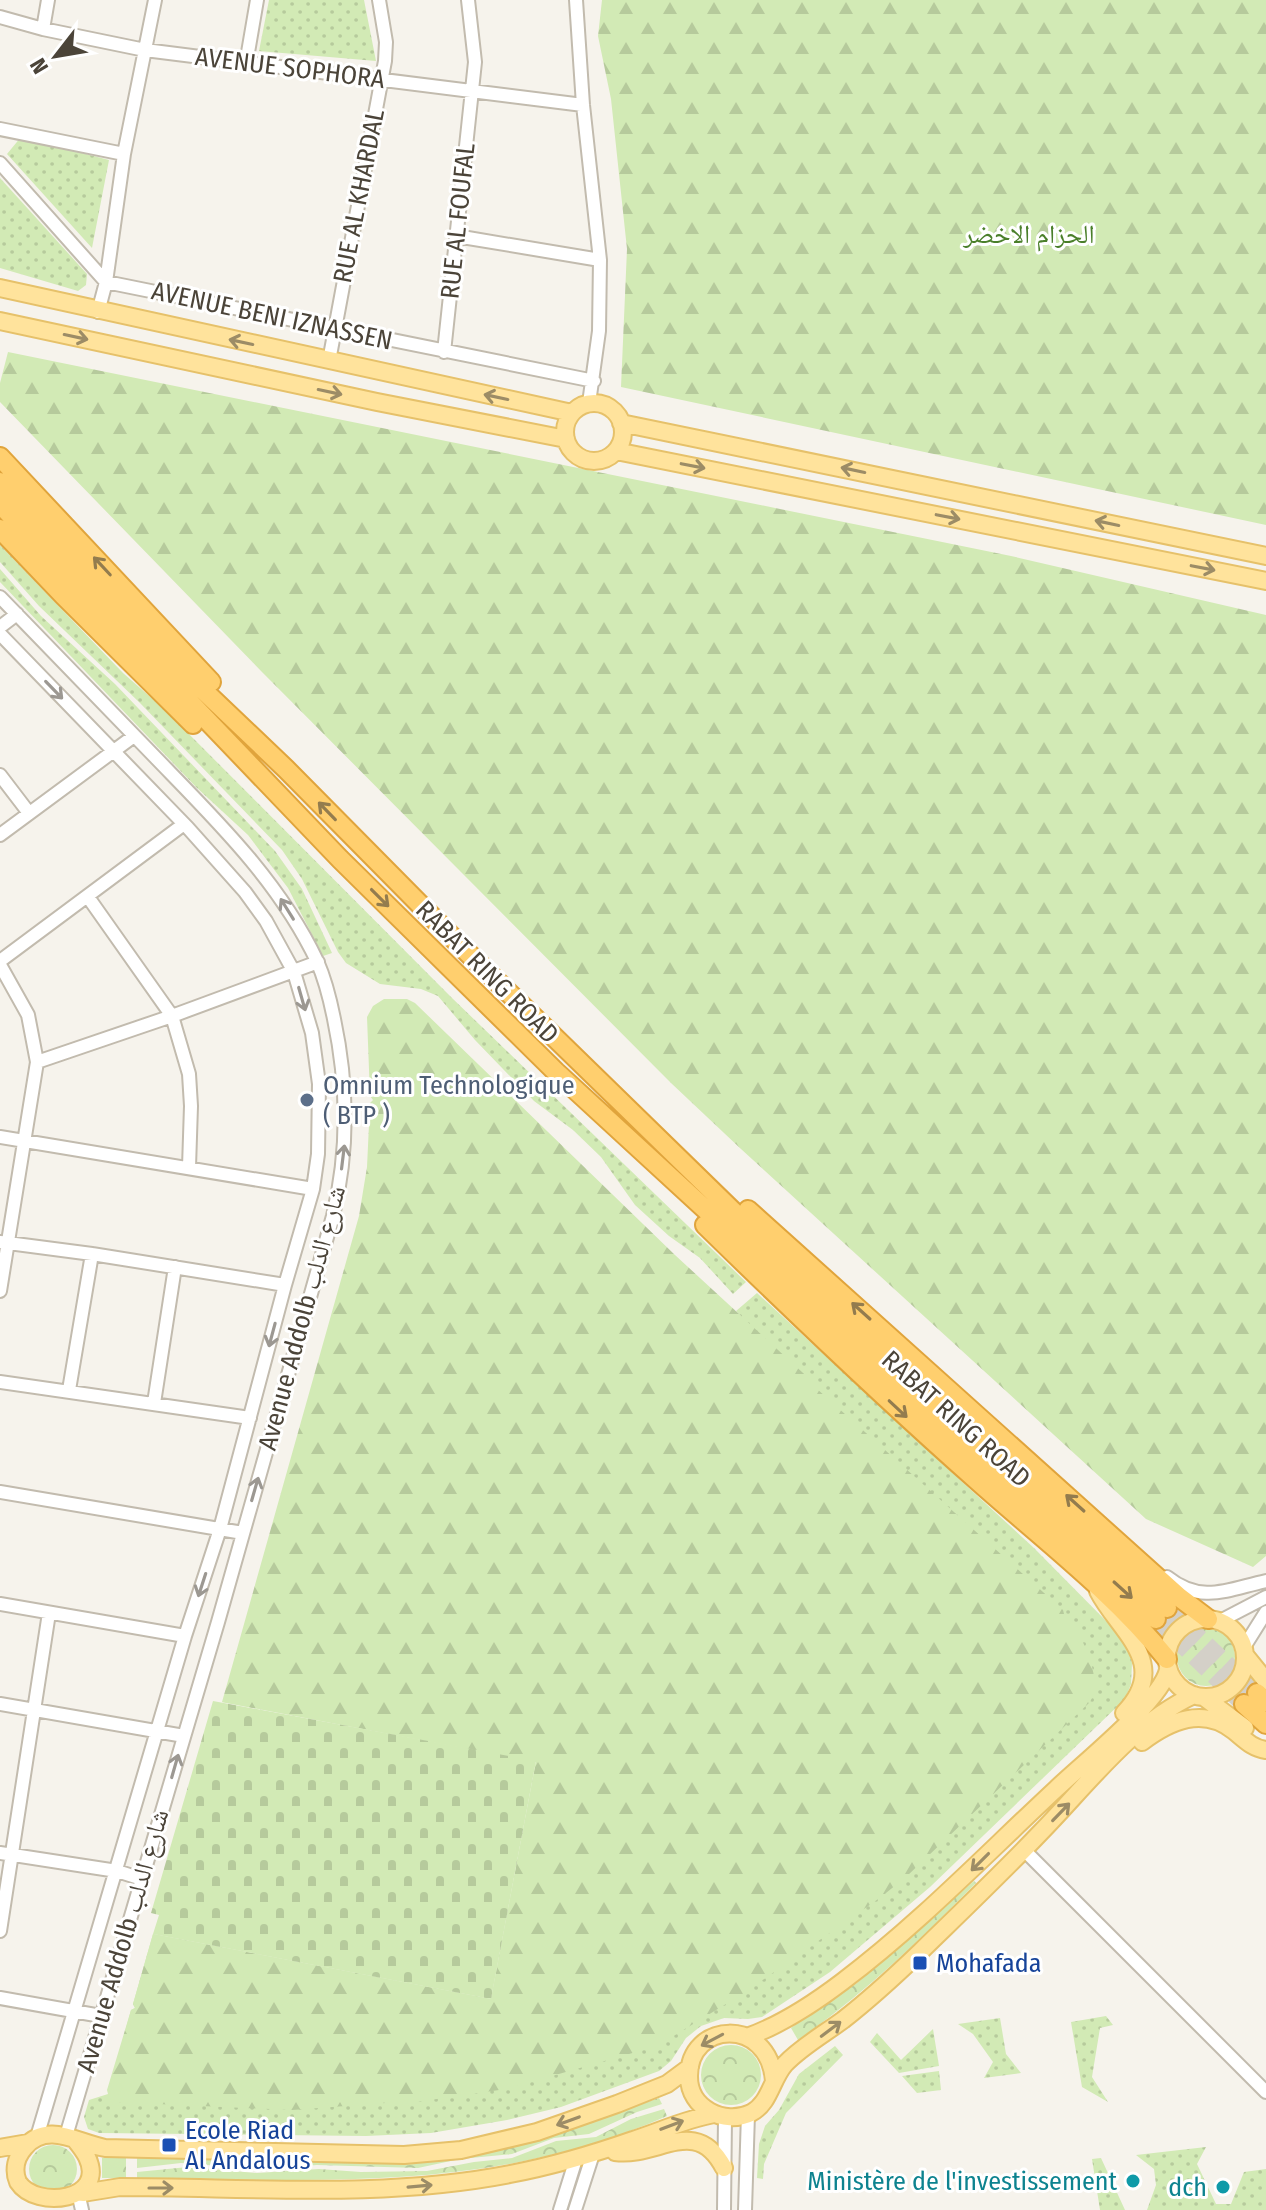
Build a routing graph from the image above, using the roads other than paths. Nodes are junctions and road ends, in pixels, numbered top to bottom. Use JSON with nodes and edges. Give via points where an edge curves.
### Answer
{"nodes":[{"id":1,"x":48,"y":0,"type":"edge"},
{"id":2,"x":155,"y":0,"type":"edge"},
{"id":3,"x":257,"y":0,"type":"edge"},
{"id":4,"x":379,"y":0,"type":"edge"},
{"id":5,"x":468,"y":0,"type":"edge"},
{"id":6,"x":576,"y":0,"type":"edge"},
{"id":7,"x":0,"y":17,"type":"edge"},
{"id":8,"x":43,"y":29,"type":"junction"},
{"id":9,"x":145,"y":50,"type":"junction"},
{"id":10,"x":246,"y":64,"type":"junction"},
{"id":11,"x":381,"y":79,"type":"junction"},
{"id":12,"x":472,"y":90,"type":"junction"},
{"id":13,"x":583,"y":105,"type":"junction"},
{"id":14,"x":0,"y":129,"type":"edge"},
{"id":15,"x":124,"y":154,"type":"junction"},
{"id":16,"x":0,"y":163,"type":"edge"},
{"id":17,"x":456,"y":236,"type":"junction"},
{"id":18,"x":600,"y":260,"type":"junction"},
{"id":19,"x":106,"y":282,"type":"junction"},
{"id":20,"x":0,"y":288,"type":"edge"},
{"id":21,"x":98,"y":312,"type":"junction"},
{"id":22,"x":0,"y":321,"type":"edge"},
{"id":23,"x":334,"y":329,"type":"junction"},
{"id":24,"x":444,"y":352,"type":"junction"},
{"id":25,"x":329,"y":361,"type":"junction"},
{"id":26,"x":594,"y":381,"type":"junction"},
{"id":27,"x":589,"y":403,"type":"junction"},
{"id":28,"x":572,"y":413,"type":"junction"},
{"id":29,"x":621,"y":423,"type":"junction"},
{"id":30,"x":566,"y":439,"type":"junction"},
{"id":31,"x":616,"y":451,"type":"junction"},
{"id":32,"x":0,"y":457,"type":"edge"},
{"id":33,"x":0,"y":482,"type":"edge"},
{"id":34,"x":0,"y":504,"type":"edge"},
{"id":35,"x":0,"y":529,"type":"edge"},
{"id":36,"x":1266,"y":556,"type":"edge"},
{"id":37,"x":1266,"y":581,"type":"edge"},
{"id":38,"x":0,"y":597,"type":"edge"},
{"id":39,"x":17,"y":614,"type":"junction"},
{"id":40,"x":0,"y":627,"type":"edge"},
{"id":41,"x":0,"y":634,"type":"edge"},
{"id":42,"x":134,"y":736,"type":"junction"},
{"id":43,"x":113,"y":752,"type":"junction"},
{"id":44,"x":286,"y":769,"type":"junction"},
{"id":45,"x":0,"y":775,"type":"edge"},
{"id":46,"x":266,"y":783,"type":"junction"},
{"id":47,"x":29,"y":813,"type":"junction"},
{"id":48,"x":184,"y":824,"type":"junction"},
{"id":49,"x":0,"y":835,"type":"edge"},
{"id":50,"x":88,"y":897,"type":"junction"},
{"id":51,"x":318,"y":962,"type":"junction"},
{"id":52,"x":0,"y":963,"type":"edge"},
{"id":53,"x":294,"y":972,"type":"junction"},
{"id":54,"x":172,"y":1016,"type":"junction"},
{"id":55,"x":37,"y":1062,"type":"junction"},
{"id":56,"x":642,"y":1121,"type":"junction"},
{"id":57,"x":626,"y":1136,"type":"junction"},
{"id":58,"x":0,"y":1137,"type":"edge"},
{"id":59,"x":25,"y":1140,"type":"junction"},
{"id":60,"x":189,"y":1167,"type":"junction"},
{"id":61,"x":313,"y":1189,"type":"junction"},
{"id":62,"x":3,"y":1243,"type":"edge"},
{"id":63,"x":92,"y":1254,"type":"junction"},
{"id":64,"x":175,"y":1267,"type":"junction"},
{"id":65,"x":285,"y":1285,"type":"junction"},
{"id":66,"x":0,"y":1291,"type":"edge"},
{"id":67,"x":0,"y":1382,"type":"edge"},
{"id":68,"x":69,"y":1390,"type":"junction"},
{"id":69,"x":154,"y":1403,"type":"junction"},
{"id":70,"x":250,"y":1418,"type":"junction"},
{"id":71,"x":0,"y":1492,"type":"edge"},
{"id":72,"x":220,"y":1529,"type":"junction"},
{"id":73,"x":243,"y":1533,"type":"junction"},
{"id":74,"x":1133,"y":1555,"type":"junction"},
{"id":75,"x":1266,"y":1581,"type":"edge"},
{"id":76,"x":1096,"y":1586,"type":"junction"},
{"id":77,"x":1266,"y":1597,"type":"edge"},
{"id":78,"x":0,"y":1604,"type":"edge"},
{"id":79,"x":1266,"y":1612,"type":"edge"},
{"id":80,"x":49,"y":1613,"type":"junction"},
{"id":81,"x":1214,"y":1620,"type":"junction"},
{"id":82,"x":185,"y":1636,"type":"junction"},
{"id":83,"x":1245,"y":1651,"type":"junction"},
{"id":84,"x":1168,"y":1664,"type":"junction"},
{"id":85,"x":1258,"y":1695,"type":"edge"},
{"id":86,"x":1200,"y":1696,"type":"junction"},
{"id":87,"x":0,"y":1704,"type":"edge"},
{"id":88,"x":33,"y":1710,"type":"junction"},
{"id":89,"x":1266,"y":1724,"type":"edge"},
{"id":90,"x":157,"y":1731,"type":"junction"},
{"id":91,"x":184,"y":1736,"type":"junction"},
{"id":92,"x":1111,"y":1748,"type":"junction"},
{"id":93,"x":1266,"y":1750,"type":"edge"},
{"id":94,"x":1024,"y":1850,"type":"junction"},
{"id":95,"x":6,"y":1854,"type":"edge"},
{"id":96,"x":117,"y":1871,"type":"junction"},
{"id":97,"x":142,"y":1879,"type":"junction"},
{"id":98,"x":0,"y":1931,"type":"edge"},
{"id":99,"x":0,"y":1998,"type":"edge"},
{"id":100,"x":75,"y":2010,"type":"junction"},
{"id":101,"x":101,"y":2016,"type":"junction"},
{"id":102,"x":747,"y":2037,"type":"junction"},
{"id":103,"x":690,"y":2067,"type":"junction"},
{"id":104,"x":774,"y":2081,"type":"junction"},
{"id":105,"x":1266,"y":2092,"type":"edge"},
{"id":106,"x":748,"y":2114,"type":"junction"},
{"id":107,"x":720,"y":2116,"type":"junction"},
{"id":108,"x":71,"y":2139,"type":"junction"},
{"id":109,"x":32,"y":2140,"type":"junction"},
{"id":110,"x":0,"y":2148,"type":"edge"},
{"id":111,"x":591,"y":2154,"type":"junction"},
{"id":112,"x":724,"y":2168,"type":"junction"},
{"id":113,"x":0,"y":2186,"type":"edge"},
{"id":114,"x":81,"y":2200,"type":"edge"},
{"id":115,"x":32,"y":2202,"type":"edge"},
{"id":116,"x":560,"y":2210,"type":"edge"},
{"id":117,"x":575,"y":2210,"type":"edge"},
{"id":118,"x":724,"y":2210,"type":"edge"},
{"id":119,"x":745,"y":2210,"type":"edge"}],
"edges":[{"from":1,"to":8,"type":"street"},
{"from":2,"to":9,"type":"street"},
{"from":3,"to":10,"type":"street"},
{"from":4,"to":11,"type":"street","name":"RUE AL KHARDAL","via":[[386,42]]},
{"from":5,"to":12,"type":"street","name":"RUE AL FOUFAL","via":[[475,62]]},
{"from":6,"to":13,"type":"street"},
{"from":7,"to":8,"type":"street","name":"AVENUE SOPHORA"},
{"from":8,"to":9,"type":"street","name":"AVENUE SOPHORA"},
{"from":9,"to":10,"type":"street","name":"AVENUE SOPHORA"},
{"from":9,"to":15,"type":"street"},
{"from":10,"to":11,"type":"street","name":"AVENUE SOPHORA"},
{"from":11,"to":12,"type":"street","name":"AVENUE SOPHORA"},
{"from":11,"to":23,"type":"street","name":"RUE AL KHARDAL"},
{"from":12,"to":13,"type":"street","name":"AVENUE SOPHORA"},
{"from":12,"to":17,"type":"street","name":"RUE AL FOUFAL"},
{"from":13,"to":18,"type":"street"},
{"from":14,"to":15,"type":"street"},
{"from":15,"to":19,"type":"street"},
{"from":16,"to":19,"type":"street"},
{"from":17,"to":18,"type":"street"},
{"from":17,"to":24,"type":"street","name":"RUE AL FOUFAL"},
{"from":18,"to":26,"type":"street"},
{"from":19,"to":21,"type":"street"},
{"from":19,"to":23,"type":"street","name":"AVENUE BENI IZNASSEN"},
{"from":20,"to":21,"type":"main road"},
{"from":25,"to":21,"type":"main road","one_way":true},
{"from":22,"to":30,"type":"main road","one_way":true},
{"from":23,"to":24,"type":"street","name":"AVENUE BENI IZNASSEN"},
{"from":23,"to":25,"type":"street","name":"RUE AL KHARDAL"},
{"from":24,"to":26,"type":"street","name":"AVENUE BENI IZNASSEN"},
{"from":28,"to":25,"type":"main road","one_way":true},
{"from":26,"to":27,"type":"street"},
{"from":27,"to":28,"type":"main road"},
{"from":27,"to":29,"type":"main road","via":[[609,407]]},
{"from":28,"to":30,"type":"main road"},
{"from":29,"to":31,"type":"main road"},
{"from":36,"to":29,"type":"main road","one_way":true},
{"from":30,"to":31,"type":"main road","via":[[574,454],[590,461],[609,458]]},
{"from":31,"to":37,"type":"main road","one_way":true},
{"from":44,"to":32,"type":"highway","one_way":true,"via":[[257,731]]},
{"from":33,"to":44,"type":"highway","name":"RABAT RING ROAD"},
{"from":34,"to":46,"type":"highway","name":"RABAT RING ROAD"},
{"from":35,"to":46,"type":"highway","via":[[213,743]]},
{"from":38,"to":39,"type":"street","name":"Avenue Addolb شارع الدلب"},
{"from":39,"to":40,"type":"street"},
{"from":39,"to":42,"type":"street","name":"Avenue Addolb شارع الدلب"},
{"from":41,"to":43,"type":"street","name":"Avenue Addolb شارع الدلب","one_way":true},
{"from":42,"to":43,"type":"street"},
{"from":51,"to":42,"type":"street","name":"Avenue Addolb شارع الدلب","one_way":true,"via":[[257,867]]},
{"from":43,"to":47,"type":"street"},
{"from":43,"to":48,"type":"street","name":"Avenue Addolb شارع الدلب"},
{"from":56,"to":44,"type":"highway","name":"RABAT RING ROAD","one_way":true},
{"from":45,"to":47,"type":"street"},
{"from":46,"to":57,"type":"highway","name":"RABAT RING ROAD","one_way":true},
{"from":47,"to":49,"type":"street"},
{"from":48,"to":50,"type":"street"},
{"from":48,"to":53,"type":"street","name":"Avenue Addolb شارع الدلب","via":[[245,892]]},
{"from":50,"to":52,"type":"street"},
{"from":50,"to":54,"type":"street"},
{"from":51,"to":53,"type":"street"},
{"from":73,"to":51,"type":"street","name":"Avenue Addolb شارع الدلب","one_way":true,"via":[[343,1165],[343,1067]]},
{"from":52,"to":55,"type":"street","via":[[28,1015]]},
{"from":53,"to":54,"type":"street"},
{"from":53,"to":61,"type":"street","name":"Avenue Addolb شارع الدلب","one_way":true,"via":[[312,1033],[319,1084]]},
{"from":54,"to":55,"type":"street"},
{"from":54,"to":60,"type":"street","via":[[189,1074]]},
{"from":55,"to":59,"type":"street"},
{"from":57,"to":56,"type":"highway","name":"RABAT RING ROAD","one_way":true,"via":[[940,1425],[1162,1614]]},
{"from":74,"to":56,"type":"highway","one_way":true,"via":[[708,1172]]},
{"from":57,"to":76,"type":"highway","one_way":true,"via":[[678,1198],[762,1281]]},
{"from":58,"to":59,"type":"street"},
{"from":59,"to":60,"type":"street"},
{"from":59,"to":62,"type":"street"},
{"from":60,"to":61,"type":"street"},
{"from":61,"to":65,"type":"street","name":"Avenue Addolb شارع الدلب"},
{"from":62,"to":63,"type":"street"},
{"from":62,"to":66,"type":"street"},
{"from":63,"to":64,"type":"street"},
{"from":63,"to":68,"type":"street"},
{"from":64,"to":65,"type":"street"},
{"from":64,"to":69,"type":"street"},
{"from":65,"to":70,"type":"street","name":"Avenue Addolb شارع الدلب","one_way":true},
{"from":67,"to":68,"type":"street"},
{"from":68,"to":69,"type":"street"},
{"from":69,"to":70,"type":"street"},
{"from":70,"to":72,"type":"street","name":"Avenue Addolb شارع الدلب"},
{"from":71,"to":72,"type":"street"},
{"from":72,"to":73,"type":"street"},
{"from":72,"to":82,"type":"street","name":"Avenue Addolb شارع الدلب","one_way":true},
{"from":73,"to":91,"type":"street","name":"Avenue Addolb شارع الدلب"},
{"from":74,"to":75,"type":"street","via":[[1179,1586],[1199,1592],[1224,1593]]},
{"from":74,"to":81,"type":"highway","via":[[1188,1605]]},
{"from":76,"to":84,"type":"highway","via":[[1151,1639]]},
{"from":76,"to":92,"type":"main road","via":[[1136,1644],[1142,1663],[1138,1693],[1112,1727]]},
{"from":77,"to":81,"type":"street"},
{"from":78,"to":80,"type":"street"},
{"from":79,"to":83,"type":"street"},
{"from":80,"to":82,"type":"street"},
{"from":80,"to":88,"type":"street"},
{"from":81,"to":83,"type":"main road","via":[[1238,1634]]},
{"from":81,"to":84,"type":"main road","via":[[1197,1619],[1179,1629],[1168,1648]]},
{"from":82,"to":90,"type":"street","name":"Avenue Addolb شارع الدلب"},
{"from":83,"to":85,"type":"main road"},
{"from":83,"to":86,"type":"main road","via":[[1238,1682],[1223,1694]]},
{"from":84,"to":86,"type":"main road","via":[[1178,1685]]},
{"from":84,"to":92,"type":"main road","via":[[1157,1692]]},
{"from":85,"to":89,"type":"highway"},
{"from":86,"to":92,"type":"main road"},
{"from":86,"to":93,"type":"main road","via":[[1235,1719]]},
{"from":87,"to":88,"type":"street"},
{"from":88,"to":90,"type":"street"},
{"from":88,"to":95,"type":"street"},
{"from":90,"to":91,"type":"street"},
{"from":90,"to":96,"type":"street","name":"Avenue Addolb شارع الدلب"},
{"from":97,"to":91,"type":"street","name":"Avenue Addolb شارع الدلب","one_way":true},
{"from":92,"to":93,"type":"main road","via":[[1137,1745],[1165,1726],[1201,1717]]},
{"from":94,"to":92,"type":"main road","one_way":true},
{"from":92,"to":102,"type":"main road","one_way":true,"via":[[865,1964],[803,2009]]},
{"from":104,"to":94,"type":"main road","one_way":true,"via":[[792,2057],[885,1985]]},
{"from":94,"to":105,"type":"street"},
{"from":95,"to":96,"type":"street"},
{"from":95,"to":98,"type":"street"},
{"from":96,"to":97,"type":"street"},
{"from":96,"to":100,"type":"street","name":"Avenue Addolb شارع الدلب"},
{"from":97,"to":101,"type":"street","name":"Avenue Addolb شارع الدلب"},
{"from":99,"to":100,"type":"street"},
{"from":100,"to":101,"type":"street"},
{"from":100,"to":109,"type":"street","name":"Avenue Addolb شارع الدلب"},
{"from":101,"to":108,"type":"street","name":"Avenue Addolb شارع الدلب"},
{"from":102,"to":103,"type":"main road","one_way":true,"via":[[729,2033],[711,2038],[697,2050]]},
{"from":102,"to":104,"type":"main road","via":[[768,2054]]},
{"from":103,"to":107,"type":"main road","via":[[693,2095]]},
{"from":103,"to":108,"type":"main road","one_way":true,"via":[[660,2087],[537,2132],[433,2154],[105,2148]]},
{"from":104,"to":106,"type":"main road","via":[[762,2104]]},
{"from":106,"to":107,"type":"main road"},
{"from":106,"to":119,"type":"street"},
{"from":111,"to":107,"type":"main road","one_way":true,"via":[[683,2121]]},
{"from":107,"to":112,"type":"street"},
{"from":108,"to":109,"type":"main road","via":[[46,2134]]},
{"from":108,"to":114,"type":"main road","via":[[90,2166]]},
{"from":109,"to":110,"type":"main road"},
{"from":109,"to":115,"type":"main road","via":[[16,2168],[19,2186]]},
{"from":111,"to":112,"type":"main road","via":[[696,2141],[714,2152]]},
{"from":114,"to":111,"type":"main road","one_way":true,"via":[[120,2187],[414,2187],[510,2174]]},
{"from":111,"to":116,"type":"street"},
{"from":111,"to":117,"type":"street"},
{"from":112,"to":118,"type":"street"},
{"from":113,"to":115,"type":"main road"},
{"from":114,"to":115,"type":"main road","via":[[54,2208]]}]}
